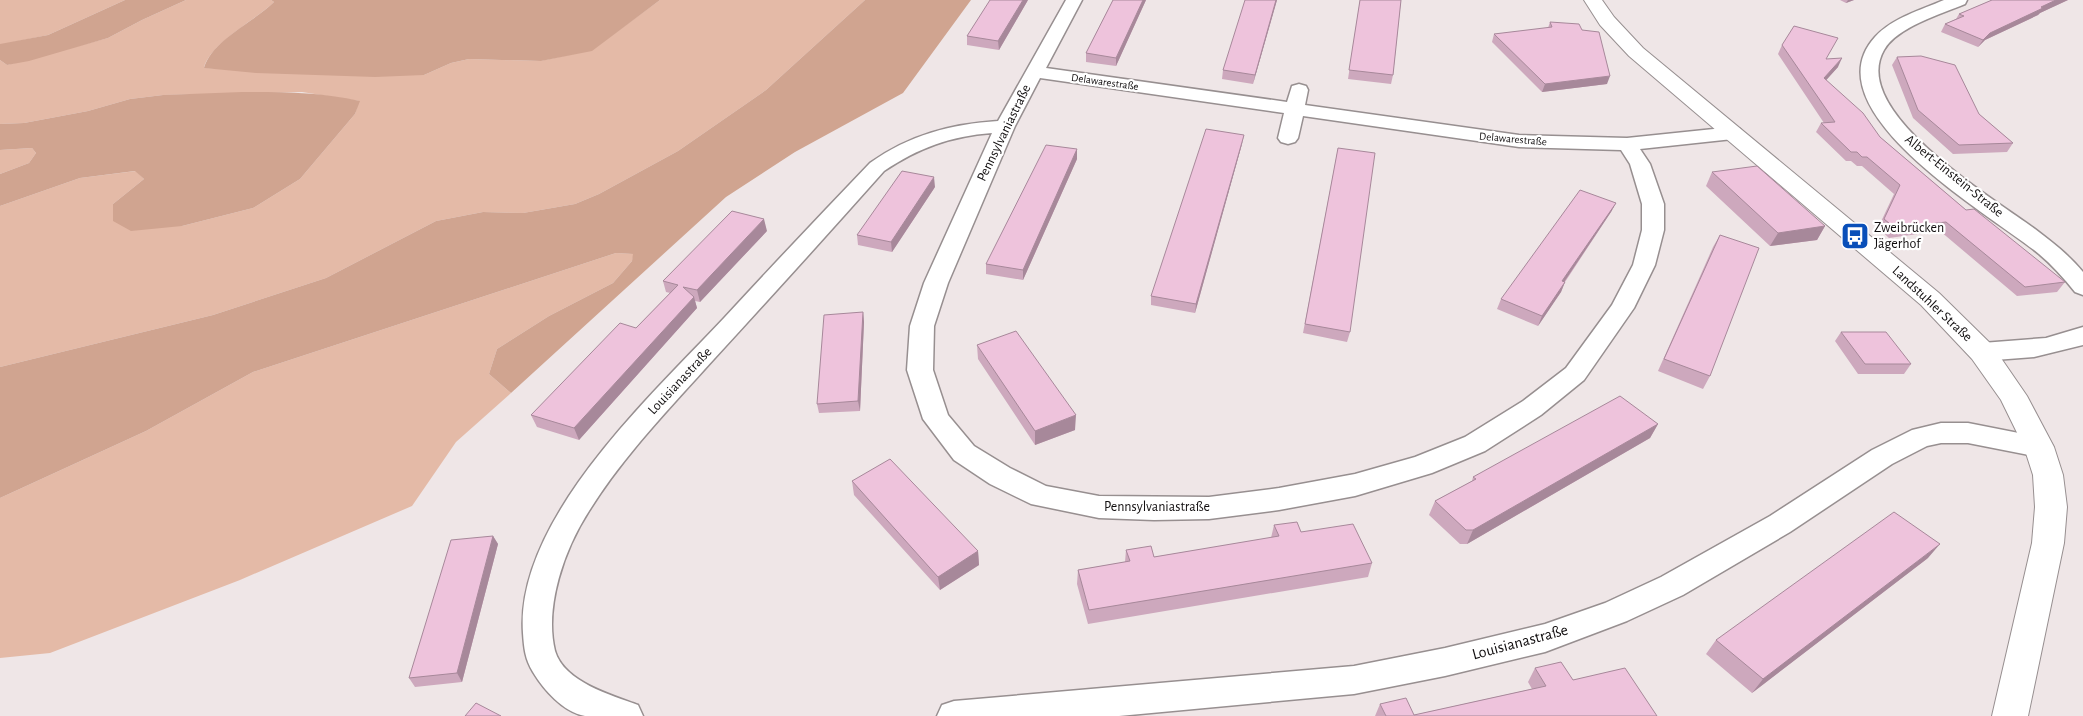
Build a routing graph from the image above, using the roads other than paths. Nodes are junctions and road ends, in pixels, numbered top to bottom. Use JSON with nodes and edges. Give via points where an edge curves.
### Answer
{"nodes":[{"id":1,"x":1074,"y":0,"type":"edge"},
{"id":2,"x":1593,"y":0,"type":"edge"},
{"id":3,"x":1959,"y":0,"type":"edge"},
{"id":4,"x":1034,"y":72,"type":"junction"},
{"id":5,"x":1300,"y":90,"type":"dead end"},
{"id":6,"x":1295,"y":110,"type":"junction"},
{"id":7,"x":1005,"y":126,"type":"junction"},
{"id":8,"x":1733,"y":133,"type":"junction"},
{"id":9,"x":1288,"y":138,"type":"dead end"},
{"id":10,"x":1628,"y":144,"type":"junction"},
{"id":11,"x":2083,"y":287,"type":"edge"},
{"id":12,"x":2083,"y":335,"type":"edge"},
{"id":13,"x":1982,"y":352,"type":"junction"},
{"id":14,"x":2040,"y":446,"type":"junction"},
{"id":15,"x":626,"y":716,"type":"edge"},
{"id":16,"x":954,"y":716,"type":"edge"},
{"id":17,"x":2010,"y":716,"type":"edge"}],
"edges":[{"from":1,"to":4,"type":"street","name":"Pennsylvaniastraße"},
{"from":2,"to":8,"type":"street","name":"Landstuhler Straße","via":[[1607,21],[1636,52]]},
{"from":3,"to":11,"type":"street","name":"Albert-Einstein-Straße","via":[[1886,36],[1875,50],[1868,70],[1872,90],[1883,113],[1906,140],[2046,249],[2069,269]]},
{"from":4,"to":6,"type":"street","name":"Delawarestraße"},
{"from":4,"to":7,"type":"street","name":"Pennsylvaniastraße"},
{"from":5,"to":6,"type":"street"},
{"from":6,"to":9,"type":"street"},
{"from":6,"to":10,"type":"street","name":"Delawarestraße","via":[[1519,141]]},
{"from":7,"to":10,"type":"street","name":"Pennsylvaniastraße","via":[[936,283],[922,326],[920,370],[936,419],[964,453],[1000,476],[1041,496],[1099,507],[1154,509],[1210,508],[1355,485],[1422,466],[1475,444],[1532,408],[1574,374],[1590,355],[1622,308],[1644,265],[1653,230],[1653,204],[1640,164]]},
{"from":7,"to":15,"type":"street","name":"Louisianastraße","via":[[952,131],[930,137],[910,145],[877,167],[630,435],[579,503],[557,542],[542,583],[537,618],[540,655],[555,679],[582,700]]},
{"from":8,"to":10,"type":"street","name":"Delawarestraße"},
{"from":8,"to":13,"type":"street","name":"Landstuhler Straße","via":[[1930,299]]},
{"from":12,"to":13,"type":"street","via":[[2066,343],[2035,350]]},
{"from":13,"to":14,"type":"street","name":"Landstuhler Straße","via":[[2013,396]]},
{"from":14,"to":16,"type":"street","name":"Louisianastraße","via":[[1968,433],[1941,432],[1921,437],[1882,457],[1780,524],[1672,586],[1616,612],[1545,638],[1354,680]]},
{"from":14,"to":17,"type":"street","name":"Landstuhler Straße","via":[[2052,507],[2049,534]]}]}
